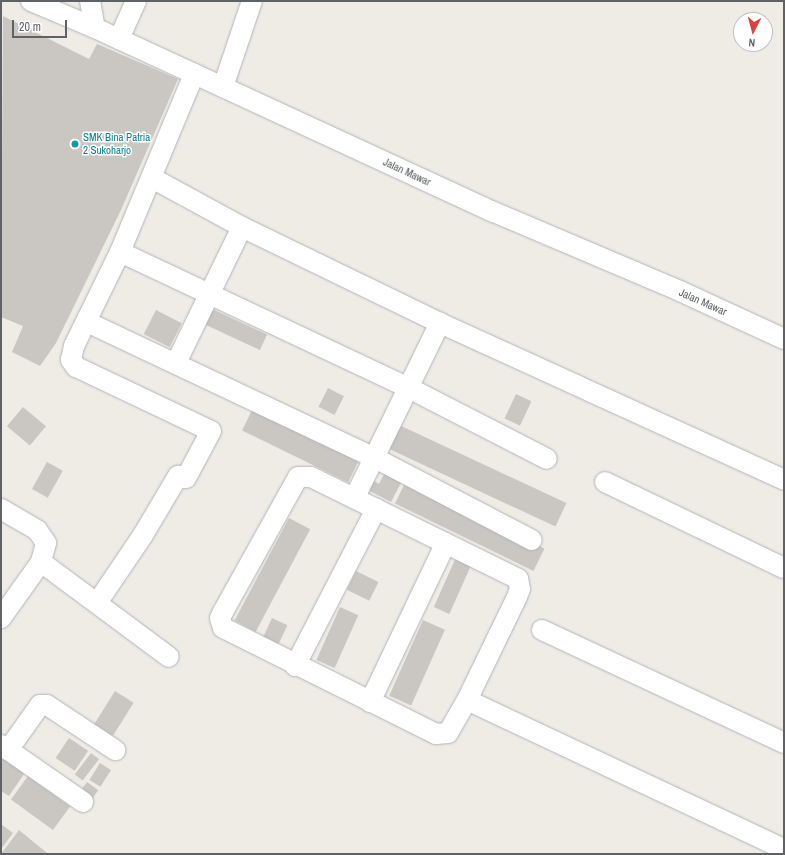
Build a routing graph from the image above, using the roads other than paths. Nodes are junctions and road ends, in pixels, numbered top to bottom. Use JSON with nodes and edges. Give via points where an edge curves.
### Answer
{"nodes":[{"id":1,"x":31,"y":1,"type":"edge"},
{"id":2,"x":90,"y":1,"type":"edge"},
{"id":3,"x":136,"y":1,"type":"edge"},
{"id":4,"x":252,"y":1,"type":"edge"},
{"id":5,"x":96,"y":28,"type":"junction"},
{"id":6,"x":119,"y":39,"type":"junction"},
{"id":7,"x":194,"y":74,"type":"junction"},
{"id":8,"x":223,"y":87,"type":"junction"},
{"id":9,"x":152,"y":178,"type":"junction"},
{"id":10,"x":242,"y":227,"type":"junction"},
{"id":11,"x":120,"y":252,"type":"junction"},
{"id":12,"x":211,"y":294,"type":"junction"},
{"id":13,"x":87,"y":322,"type":"junction"},
{"id":14,"x":440,"y":323,"type":"junction"},
{"id":15,"x":784,"y":339,"type":"edge"},
{"id":16,"x":176,"y":363,"type":"junction"},
{"id":17,"x":407,"y":387,"type":"junction"},
{"id":18,"x":373,"y":457,"type":"junction"},
{"id":19,"x":547,"y":459,"type":"dead end"},
{"id":20,"x":784,"y":480,"type":"edge"},
{"id":21,"x":605,"y":482,"type":"dead end"},
{"id":22,"x":355,"y":497,"type":"junction"},
{"id":23,"x":1,"y":509,"type":"edge"},
{"id":24,"x":376,"y":509,"type":"junction"},
{"id":25,"x":532,"y":540,"type":"dead end"},
{"id":26,"x":446,"y":543,"type":"junction"},
{"id":27,"x":41,"y":562,"type":"junction"},
{"id":28,"x":784,"y":568,"type":"edge"},
{"id":29,"x":96,"y":603,"type":"junction"},
{"id":30,"x":1,"y":618,"type":"edge"},
{"id":31,"x":542,"y":630,"type":"dead end"},
{"id":32,"x":168,"y":657,"type":"dead end"},
{"id":33,"x":295,"y":666,"type":"junction"},
{"id":34,"x":467,"y":700,"type":"junction"},
{"id":35,"x":370,"y":702,"type":"junction"},
{"id":36,"x":784,"y":743,"type":"edge"},
{"id":37,"x":4,"y":747,"type":"edge"},
{"id":38,"x":115,"y":750,"type":"dead end"},
{"id":39,"x":83,"y":802,"type":"dead end"},
{"id":40,"x":784,"y":848,"type":"edge"}],
"edges":[{"from":1,"to":5,"type":"street","name":"Jalan Mawar"},
{"from":2,"to":5,"type":"street"},
{"from":3,"to":6,"type":"street"},
{"from":4,"to":8,"type":"street"},
{"from":5,"to":6,"type":"street","name":"Jalan Mawar"},
{"from":6,"to":7,"type":"street","name":"Jalan Mawar"},
{"from":7,"to":8,"type":"street","name":"Jalan Mawar"},
{"from":7,"to":9,"type":"street"},
{"from":8,"to":15,"type":"street","name":"Jalan Mawar","via":[[494,212],[680,291]]},
{"from":9,"to":10,"type":"street"},
{"from":9,"to":11,"type":"street"},
{"from":10,"to":12,"type":"street"},
{"from":10,"to":14,"type":"street","via":[[334,269]]},
{"from":11,"to":12,"type":"street"},
{"from":11,"to":13,"type":"street"},
{"from":12,"to":16,"type":"street"},
{"from":12,"to":17,"type":"street"},
{"from":13,"to":16,"type":"street"},
{"from":13,"to":29,"type":"street","via":[[72,354],[72,364],[211,431],[186,478],[178,476],[143,535]]},
{"from":14,"to":17,"type":"street"},
{"from":14,"to":20,"type":"street"},
{"from":16,"to":18,"type":"street"},
{"from":17,"to":18,"type":"street"},
{"from":17,"to":19,"type":"street"},
{"from":18,"to":22,"type":"street"},
{"from":18,"to":25,"type":"street"},
{"from":21,"to":28,"type":"street"},
{"from":22,"to":24,"type":"street"},
{"from":22,"to":33,"type":"street","via":[[311,477],[298,477],[220,618],[223,628],[228,632]]},
{"from":23,"to":27,"type":"street","via":[[41,534],[46,542]]},
{"from":24,"to":26,"type":"street"},
{"from":24,"to":33,"type":"street"},
{"from":26,"to":34,"type":"street","via":[[513,576],[519,584],[517,597]]},
{"from":26,"to":35,"type":"street"},
{"from":27,"to":29,"type":"street"},
{"from":27,"to":30,"type":"street"},
{"from":29,"to":32,"type":"street"},
{"from":31,"to":36,"type":"street"},
{"from":33,"to":35,"type":"street"},
{"from":34,"to":35,"type":"street","via":[[453,728],[443,734]]},
{"from":34,"to":40,"type":"street"},
{"from":37,"to":38,"type":"street","via":[[40,705],[47,705]]},
{"from":37,"to":39,"type":"street"}]}
